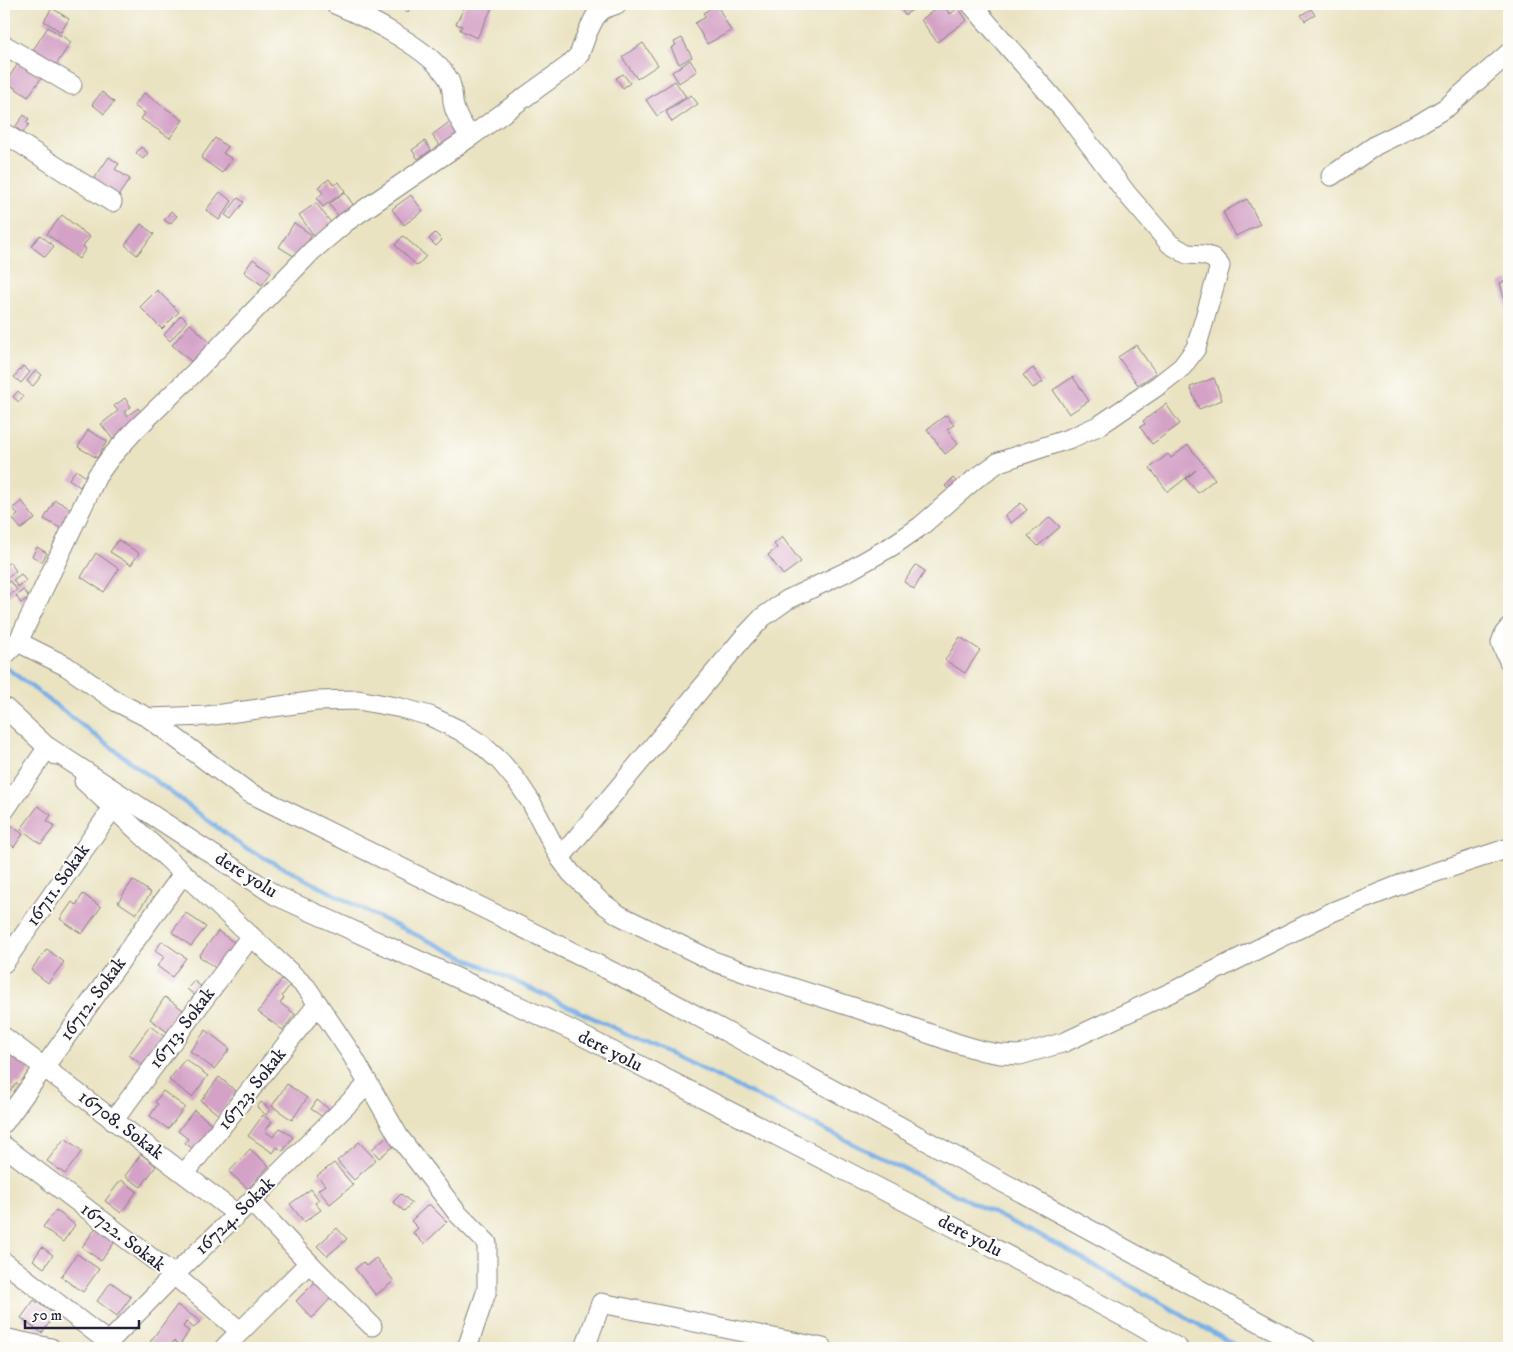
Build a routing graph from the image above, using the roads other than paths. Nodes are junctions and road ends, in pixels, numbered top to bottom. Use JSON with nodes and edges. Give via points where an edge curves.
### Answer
{"nodes":[{"id":1,"x":335,"y":4,"type":"edge"},
{"id":2,"x":616,"y":4,"type":"edge"},
{"id":3,"x":971,"y":4,"type":"edge"},
{"id":4,"x":4,"y":45,"type":"edge"},
{"id":5,"x":1509,"y":53,"type":"edge"},
{"id":6,"x":72,"y":86,"type":"dead end"},
{"id":7,"x":4,"y":133,"type":"edge"},
{"id":8,"x":470,"y":137,"type":"junction"},
{"id":9,"x":1331,"y":176,"type":"dead end"},
{"id":10,"x":112,"y":202,"type":"dead end"},
{"id":11,"x":1509,"y":628,"type":"edge"},
{"id":12,"x":10,"y":649,"type":"edge"},
{"id":13,"x":1509,"y":661,"type":"edge"},
{"id":14,"x":4,"y":707,"type":"edge"},
{"id":15,"x":149,"y":718,"type":"junction"},
{"id":16,"x":48,"y":747,"type":"junction"},
{"id":17,"x":113,"y":808,"type":"junction"},
{"id":18,"x":4,"y":811,"type":"edge"},
{"id":19,"x":1509,"y":848,"type":"edge"},
{"id":20,"x":560,"y":858,"type":"junction"},
{"id":21,"x":183,"y":874,"type":"junction"},
{"id":22,"x":251,"y":936,"type":"junction"},
{"id":23,"x":4,"y":962,"type":"edge"},
{"id":24,"x":318,"y":1004,"type":"junction"},
{"id":25,"x":4,"y":1037,"type":"edge"},
{"id":26,"x":44,"y":1067,"type":"junction"},
{"id":27,"x":368,"y":1084,"type":"junction"},
{"id":28,"x":113,"y":1121,"type":"junction"},
{"id":29,"x":4,"y":1123,"type":"edge"},
{"id":30,"x":4,"y":1146,"type":"edge"},
{"id":31,"x":185,"y":1173,"type":"junction"},
{"id":32,"x":244,"y":1208,"type":"junction"},
{"id":33,"x":4,"y":1262,"type":"edge"},
{"id":34,"x":309,"y":1263,"type":"junction"},
{"id":35,"x":174,"y":1275,"type":"junction"},
{"id":36,"x":372,"y":1326,"type":"dead end"},
{"id":37,"x":240,"y":1331,"type":"junction"},
{"id":38,"x":4,"y":1338,"type":"edge"},
{"id":39,"x":105,"y":1345,"type":"edge"},
{"id":40,"x":51,"y":1348,"type":"edge"},
{"id":41,"x":224,"y":1348,"type":"edge"},
{"id":42,"x":467,"y":1348,"type":"edge"},
{"id":43,"x":585,"y":1348,"type":"edge"},
{"id":44,"x":823,"y":1348,"type":"edge"},
{"id":45,"x":1178,"y":1348,"type":"edge"},
{"id":46,"x":1307,"y":1348,"type":"edge"}],
"edges":[{"from":1,"to":8,"type":"street","via":[[390,30],[440,68],[452,87],[454,110]]},
{"from":2,"to":8,"type":"street","via":[[595,16],[579,55],[568,66]]},
{"from":3,"to":20,"type":"street","via":[[1065,112],[1127,194],[1170,244],[1187,254],[1213,258],[1220,266],[1196,348],[1182,366],[1159,385],[1100,424],[1071,438],[999,462],[899,541],[787,600],[764,617]]},
{"from":4,"to":6,"type":"street"},
{"from":5,"to":9,"type":"street","via":[[1447,107],[1376,145]]},
{"from":7,"to":10,"type":"street"},
{"from":8,"to":12,"type":"street","via":[[346,222],[312,251],[135,430],[97,476]]},
{"from":11,"to":13,"type":"street","via":[[1501,643]]},
{"from":12,"to":15,"type":"street","via":[[66,666],[117,702]]},
{"from":14,"to":16,"type":"street"},
{"from":15,"to":20,"type":"street","via":[[206,716],[317,700],[358,700],[430,716],[481,744],[500,761],[531,802]]},
{"from":15,"to":46,"type":"street","via":[[248,792],[655,993]]},
{"from":16,"to":17,"type":"street"},
{"from":16,"to":18,"type":"street"},
{"from":16,"to":45,"type":"street","name":"dere yolu","via":[[276,895],[569,1029],[921,1210]]},
{"from":17,"to":21,"type":"street"},
{"from":17,"to":23,"type":"street","name":"16711. Sokak"},
{"from":19,"to":20,"type":"street","via":[[1412,880],[1332,912],[1065,1042],[1020,1055],[974,1048],[713,961],[619,916],[584,886]]},
{"from":21,"to":22,"type":"street"},
{"from":21,"to":26,"type":"street","name":"16712. Sokak"},
{"from":22,"to":24,"type":"street","via":[[290,970]]},
{"from":22,"to":28,"type":"street","name":"16713. Sokak"},
{"from":24,"to":27,"type":"street"},
{"from":24,"to":31,"type":"street","name":"16723. Sokak"},
{"from":25,"to":26,"type":"street","name":"16708. Sokak"},
{"from":26,"to":28,"type":"street","name":"16708. Sokak"},
{"from":26,"to":29,"type":"street","name":"16712. Sokak"},
{"from":27,"to":32,"type":"street","name":"16724. Sokak"},
{"from":27,"to":42,"type":"street","via":[[425,1173],[487,1243],[487,1290]]},
{"from":28,"to":31,"type":"street","name":"16708. Sokak"},
{"from":30,"to":35,"type":"street","name":"16722. Sokak"},
{"from":31,"to":32,"type":"street","name":"16708. Sokak"},
{"from":32,"to":34,"type":"street","name":"16708. Sokak"},
{"from":32,"to":35,"type":"street","name":"16724. Sokak"},
{"from":33,"to":39,"type":"street"},
{"from":34,"to":36,"type":"street","name":"16708. Sokak"},
{"from":34,"to":37,"type":"street"},
{"from":35,"to":37,"type":"street","name":"16722. Sokak"},
{"from":35,"to":39,"type":"street","name":"16724. Sokak"},
{"from":37,"to":41,"type":"street"},
{"from":38,"to":40,"type":"street"},
{"from":43,"to":44,"type":"street","via":[[601,1303]]}]}
